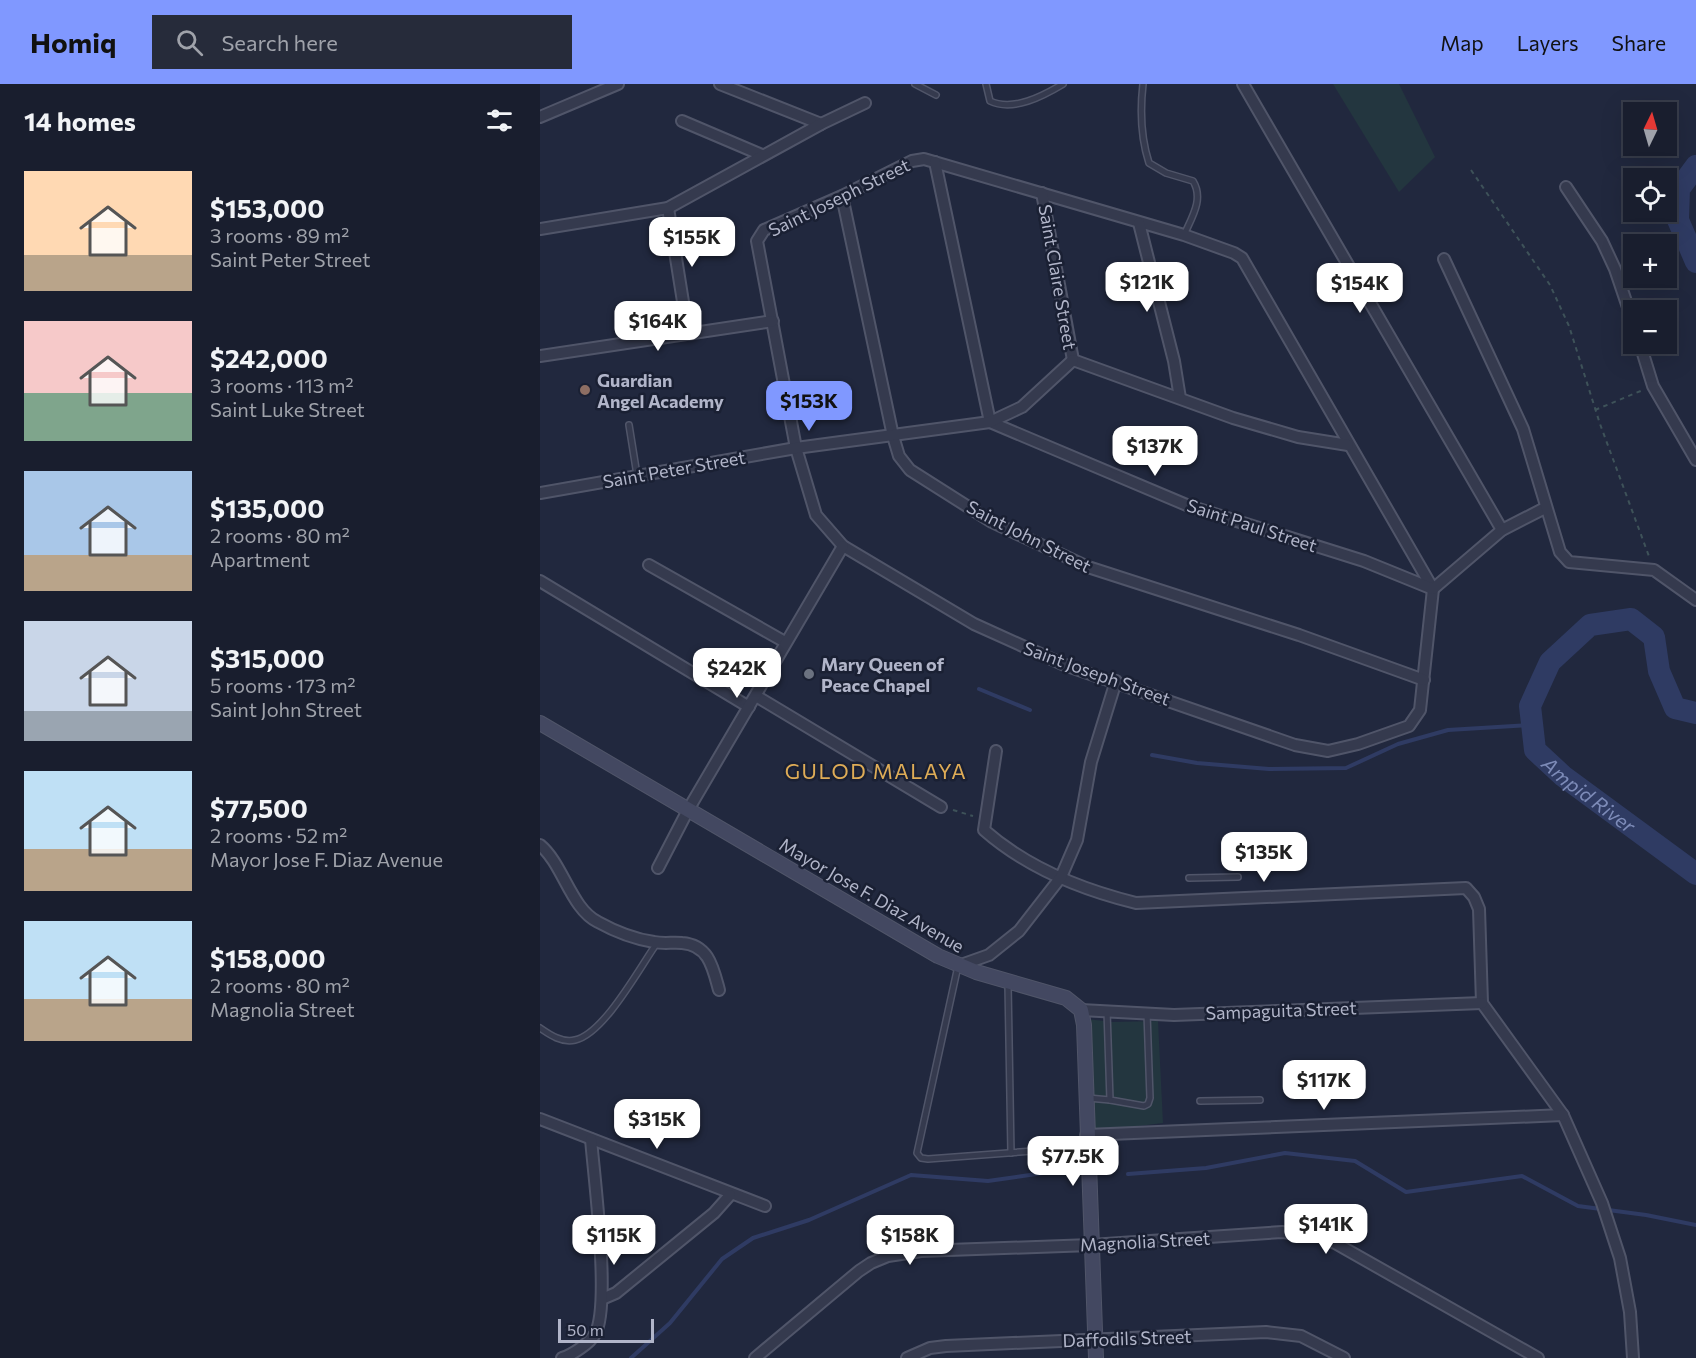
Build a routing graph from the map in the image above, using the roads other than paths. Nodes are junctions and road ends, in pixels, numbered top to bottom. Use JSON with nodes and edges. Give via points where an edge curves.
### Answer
{"nodes":[{"id":1,"x":720,"y":84,"type":"edge"},
{"id":2,"x":915,"y":84,"type":"edge"},
{"id":3,"x":986,"y":84,"type":"edge"},
{"id":4,"x":1064,"y":84,"type":"edge"},
{"id":5,"x":1143,"y":84,"type":"edge"},
{"id":6,"x":1243,"y":84,"type":"edge"},
{"id":7,"x":611,"y":85,"type":"edge"},
{"id":8,"x":936,"y":95,"type":"dead end"},
{"id":9,"x":865,"y":104,"type":"dead end"},
{"id":10,"x":540,"y":117,"type":"edge"},
{"id":11,"x":682,"y":121,"type":"dead end"},
{"id":12,"x":821,"y":124,"type":"junction"},
{"id":13,"x":762,"y":155,"type":"junction"},
{"id":14,"x":935,"y":162,"type":"junction"},
{"id":15,"x":1566,"y":187,"type":"dead end"},
{"id":16,"x":1042,"y":193,"type":"junction"},
{"id":17,"x":842,"y":196,"type":"junction"},
{"id":18,"x":668,"y":208,"type":"junction"},
{"id":19,"x":1139,"y":223,"type":"junction"},
{"id":20,"x":540,"y":229,"type":"edge"},
{"id":21,"x":1184,"y":235,"type":"junction"},
{"id":22,"x":1444,"y":259,"type":"dead end"},
{"id":23,"x":1626,"y":300,"type":"edge"},
{"id":24,"x":773,"y":321,"type":"junction"},
{"id":25,"x":688,"y":333,"type":"junction"},
{"id":26,"x":1643,"y":354,"type":"edge"},
{"id":27,"x":540,"y":356,"type":"edge"},
{"id":28,"x":1073,"y":360,"type":"junction"},
{"id":29,"x":1180,"y":398,"type":"junction"},
{"id":30,"x":990,"y":422,"type":"junction"},
{"id":31,"x":629,"y":425,"type":"dead end"},
{"id":32,"x":893,"y":436,"type":"junction"},
{"id":33,"x":1348,"y":445,"type":"junction"},
{"id":34,"x":796,"y":448,"type":"junction"},
{"id":35,"x":1696,"y":460,"type":"edge"},
{"id":36,"x":637,"y":475,"type":"junction"},
{"id":37,"x":540,"y":493,"type":"edge"},
{"id":38,"x":1545,"y":508,"type":"junction"},
{"id":39,"x":1502,"y":530,"type":"junction"},
{"id":40,"x":843,"y":546,"type":"junction"},
{"id":41,"x":649,"y":565,"type":"dead end"},
{"id":42,"x":540,"y":581,"type":"edge"},
{"id":43,"x":1433,"y":589,"type":"junction"},
{"id":44,"x":1696,"y":600,"type":"edge"},
{"id":45,"x":785,"y":642,"type":"junction"},
{"id":46,"x":1424,"y":680,"type":"junction"},
{"id":47,"x":1116,"y":681,"type":"junction"},
{"id":48,"x":756,"y":696,"type":"junction"},
{"id":49,"x":749,"y":707,"type":"junction"},
{"id":50,"x":540,"y":723,"type":"edge"},
{"id":51,"x":996,"y":751,"type":"dead end"},
{"id":52,"x":941,"y":807,"type":"road end"},
{"id":53,"x":688,"y":810,"type":"junction"},
{"id":54,"x":540,"y":845,"type":"edge"},
{"id":55,"x":657,"y":868,"type":"dead end"},
{"id":56,"x":1061,"y":877,"type":"junction"},
{"id":57,"x":1238,"y":877,"type":"dead end"},
{"id":58,"x":1189,"y":878,"type":"dead end"},
{"id":59,"x":657,"y":943,"type":"junction"},
{"id":60,"x":958,"y":966,"type":"junction"},
{"id":61,"x":1008,"y":981,"type":"junction"},
{"id":62,"x":719,"y":990,"type":"dead end"},
{"id":63,"x":1482,"y":1003,"type":"junction"},
{"id":64,"x":1081,"y":1010,"type":"junction"},
{"id":65,"x":1107,"y":1011,"type":"junction"},
{"id":66,"x":1147,"y":1013,"type":"junction"},
{"id":67,"x":540,"y":1028,"type":"edge"},
{"id":68,"x":1085,"y":1098,"type":"junction"},
{"id":69,"x":1110,"y":1100,"type":"junction"},
{"id":70,"x":1260,"y":1100,"type":"dead end"},
{"id":71,"x":1200,"y":1101,"type":"dead end"},
{"id":72,"x":1563,"y":1115,"type":"junction"},
{"id":73,"x":540,"y":1119,"type":"edge"},
{"id":74,"x":591,"y":1139,"type":"junction"},
{"id":75,"x":1086,"y":1141,"type":"junction"},
{"id":76,"x":1011,"y":1153,"type":"junction"},
{"id":77,"x":730,"y":1195,"type":"junction"},
{"id":78,"x":765,"y":1206,"type":"dead end"},
{"id":79,"x":1091,"y":1245,"type":"junction"},
{"id":80,"x":602,"y":1299,"type":"junction"},
{"id":81,"x":1095,"y":1339,"type":"junction"},
{"id":82,"x":562,"y":1358,"type":"edge"},
{"id":83,"x":755,"y":1358,"type":"edge"},
{"id":84,"x":908,"y":1358,"type":"edge"},
{"id":85,"x":1096,"y":1358,"type":"edge"},
{"id":86,"x":1344,"y":1358,"type":"edge"},
{"id":87,"x":1538,"y":1358,"type":"edge"},
{"id":88,"x":1633,"y":1358,"type":"edge"}],
"edges":[{"from":1,"to":12,"type":"street"},
{"from":2,"to":8,"type":"lane"},
{"from":3,"to":4,"type":"lane","via":[[990,101],[1005,105],[1045,95]]},
{"from":5,"to":21,"type":"lane","via":[[1144,148],[1149,163],[1193,181],[1197,188],[1196,207]]},
{"from":6,"to":39,"type":"street"},
{"from":7,"to":10,"type":"street"},
{"from":9,"to":12,"type":"street"},
{"from":11,"to":13,"type":"street"},
{"from":12,"to":13,"type":"street"},
{"from":13,"to":18,"type":"street"},
{"from":14,"to":16,"type":"street","name":"Saint Joseph Street"},
{"from":14,"to":17,"type":"street","name":"Saint Joseph Street","via":[[912,160]]},
{"from":14,"to":30,"type":"street"},
{"from":15,"to":23,"type":"street","via":[[1602,241]]},
{"from":16,"to":19,"type":"street","name":"Saint Joseph Street"},
{"from":16,"to":28,"type":"street","name":"Saint Claire Street"},
{"from":17,"to":24,"type":"street","name":"Saint Joseph Street","via":[[764,230],[757,241]]},
{"from":17,"to":32,"type":"street","name":"Saint John Street"},
{"from":18,"to":20,"type":"street"},
{"from":18,"to":25,"type":"street"},
{"from":19,"to":21,"type":"street","name":"Saint Joseph Street"},
{"from":19,"to":29,"type":"street"},
{"from":21,"to":33,"type":"street","name":"Saint Joseph Street","via":[[1242,258]]},
{"from":22,"to":38,"type":"street","via":[[1523,429]]},
{"from":24,"to":25,"type":"street"},
{"from":24,"to":34,"type":"street","name":"Saint Joseph Street"},
{"from":25,"to":27,"type":"street"},
{"from":26,"to":35,"type":"street","via":[[1653,386]]},
{"from":28,"to":29,"type":"street"},
{"from":28,"to":30,"type":"street","name":"Saint Peter Street","via":[[1022,407]]},
{"from":29,"to":33,"type":"street","via":[[1298,437]]},
{"from":30,"to":32,"type":"street","name":"Saint Peter Street"},
{"from":30,"to":43,"type":"street","name":"Saint Paul Street","via":[[1189,506],[1364,561]]},
{"from":31,"to":36,"type":"lane"},
{"from":32,"to":34,"type":"street","name":"Saint Peter Street"},
{"from":32,"to":46,"type":"street","name":"Saint John Street","via":[[899,456],[910,470],[992,522],[1088,567]]},
{"from":33,"to":43,"type":"street","name":"Saint Joseph Street"},
{"from":34,"to":36,"type":"street","name":"Saint Peter Street"},
{"from":34,"to":40,"type":"street","name":"Saint Joseph Street","via":[[816,515]]},
{"from":36,"to":37,"type":"street","name":"Saint Peter Street"},
{"from":38,"to":39,"type":"street"},
{"from":38,"to":44,"type":"street","via":[[1560,552],[1569,562],[1654,570]]},
{"from":39,"to":43,"type":"street"},
{"from":40,"to":45,"type":"street"},
{"from":40,"to":47,"type":"street","name":"Saint Joseph Street","via":[[974,624],[1067,666]]},
{"from":41,"to":45,"type":"street"},
{"from":42,"to":49,"type":"street"},
{"from":43,"to":46,"type":"street","name":"Saint Joseph Street"},
{"from":45,"to":48,"type":"street"},
{"from":46,"to":47,"type":"street","name":"Saint Joseph Street","via":[[1420,710],[1409,726],[1328,751],[1294,745]]},
{"from":47,"to":56,"type":"street","via":[[1095,750],[1077,840]]},
{"from":48,"to":49,"type":"street"},
{"from":48,"to":52,"type":"street"},
{"from":49,"to":53,"type":"street"},
{"from":50,"to":53,"type":"main road","name":"Mayor Jose F. Diaz Avenue"},
{"from":51,"to":56,"type":"street","via":[[984,828],[1014,852]]},
{"from":53,"to":55,"type":"street"},
{"from":53,"to":60,"type":"main road","name":"Mayor Jose F. Diaz Avenue"},
{"from":54,"to":59,"type":"street","via":[[551,854],[570,892],[594,921],[631,938]]},
{"from":56,"to":60,"type":"street","via":[[1019,931],[989,955]]},
{"from":56,"to":63,"type":"street","via":[[1097,894],[1136,903],[1466,888],[1479,909]]},
{"from":57,"to":58,"type":"lane"},
{"from":59,"to":62,"type":"street","via":[[683,943],[704,951]]},
{"from":59,"to":67,"type":"lane","via":[[592,1031],[575,1040],[555,1038]]},
{"from":60,"to":61,"type":"main road","name":"Mayor Jose F. Diaz Avenue"},
{"from":60,"to":76,"type":"lane","via":[[917,1153],[928,1159]]},
{"from":61,"to":64,"type":"main road","name":"Mayor Jose F. Diaz Avenue","via":[[1066,998]]},
{"from":61,"to":76,"type":"lane"},
{"from":63,"to":66,"type":"street","name":"Sampaguita Street"},
{"from":63,"to":72,"type":"street"},
{"from":64,"to":65,"type":"street","name":"Sampaguita Street"},
{"from":64,"to":68,"type":"main road"},
{"from":65,"to":66,"type":"street","name":"Sampaguita Street"},
{"from":65,"to":69,"type":"lane"},
{"from":66,"to":69,"type":"lane","via":[[1148,1104]]},
{"from":68,"to":69,"type":"lane"},
{"from":68,"to":75,"type":"main road"},
{"from":70,"to":71,"type":"lane"},
{"from":72,"to":75,"type":"street"},
{"from":72,"to":88,"type":"street","via":[[1604,1207],[1620,1258]]},
{"from":73,"to":74,"type":"street"},
{"from":74,"to":77,"type":"street"},
{"from":74,"to":80,"type":"street"},
{"from":75,"to":76,"type":"lane"},
{"from":75,"to":79,"type":"main road"},
{"from":77,"to":78,"type":"street"},
{"from":77,"to":80,"type":"street","via":[[714,1213],[616,1293]]},
{"from":79,"to":81,"type":"main road"},
{"from":79,"to":83,"type":"street","name":"Magnolia Street","via":[[921,1251],[888,1256],[859,1271]]},
{"from":79,"to":87,"type":"street","name":"Magnolia Street","via":[[1282,1233],[1319,1236]]},
{"from":80,"to":82,"type":"street","via":[[594,1335],[570,1356]]},
{"from":81,"to":84,"type":"street","name":"Daffodils Street","via":[[946,1346]]},
{"from":81,"to":85,"type":"main road"},
{"from":81,"to":86,"type":"street","name":"Daffodils Street","via":[[1284,1333],[1311,1340]]}]}
